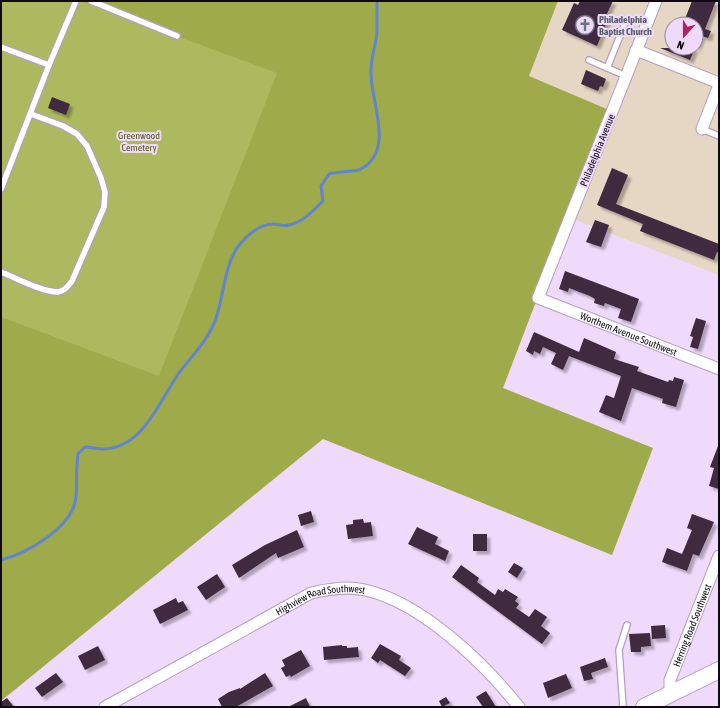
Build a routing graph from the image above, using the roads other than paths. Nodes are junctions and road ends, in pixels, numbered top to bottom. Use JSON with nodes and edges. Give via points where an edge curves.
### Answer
{"nodes":[{"id":1,"x":76,"y":1,"type":"edge"},
{"id":2,"x":91,"y":1,"type":"edge"},
{"id":3,"x":656,"y":1,"type":"edge"},
{"id":4,"x":624,"y":26,"type":"dead end"},
{"id":5,"x":177,"y":36,"type":"dead end"},
{"id":6,"x":1,"y":47,"type":"edge"},
{"id":7,"x":636,"y":50,"type":"junction"},
{"id":8,"x":589,"y":60,"type":"dead end"},
{"id":9,"x":49,"y":65,"type":"junction"},
{"id":10,"x":607,"y":68,"type":"junction"},
{"id":11,"x":626,"y":76,"type":"junction"},
{"id":12,"x":719,"y":84,"type":"edge"},
{"id":13,"x":31,"y":114,"type":"junction"},
{"id":14,"x":702,"y":129,"type":"joint"},
{"id":15,"x":719,"y":136,"type":"edge"},
{"id":16,"x":1,"y":189,"type":"edge"},
{"id":17,"x":1,"y":272,"type":"edge"},
{"id":18,"x":538,"y":298,"type":"joint"},
{"id":19,"x":719,"y":369,"type":"edge"},
{"id":20,"x":719,"y":556,"type":"edge"},
{"id":21,"x":627,"y":625,"type":"dead end"},
{"id":22,"x":719,"y":670,"type":"edge"},
{"id":23,"x":670,"y":696,"type":"junction"},
{"id":24,"x":105,"y":707,"type":"edge"},
{"id":25,"x":519,"y":707,"type":"edge"},
{"id":26,"x":624,"y":707,"type":"edge"},
{"id":27,"x":644,"y":707,"type":"edge"}],
"edges":[{"from":1,"to":9,"type":"lane"},
{"from":2,"to":5,"type":"lane"},
{"from":3,"to":7,"type":"street","name":"Philadelphia Avenue"},
{"from":4,"to":10,"type":"lane"},
{"from":6,"to":9,"type":"lane"},
{"from":7,"to":11,"type":"street","name":"Philadelphia Avenue"},
{"from":7,"to":12,"type":"street"},
{"from":8,"to":10,"type":"lane"},
{"from":9,"to":13,"type":"lane"},
{"from":10,"to":11,"type":"lane"},
{"from":11,"to":18,"type":"street","name":"Philadelphia Avenue"},
{"from":12,"to":14,"type":"street"},
{"from":13,"to":16,"type":"lane"},
{"from":13,"to":17,"type":"lane","via":[[77,134],[87,146],[105,192],[104,207],[72,281],[66,289],[59,292],[47,290]]},
{"from":14,"to":15,"type":"lane"},
{"from":18,"to":19,"type":"street","name":"Worthem Avenue Southwest"},
{"from":20,"to":23,"type":"street","name":"Herring Road Southwest","via":[[670,680]]},
{"from":21,"to":26,"type":"lane","via":[[619,650]]},
{"from":22,"to":23,"type":"street"},
{"from":23,"to":27,"type":"street"},
{"from":24,"to":25,"type":"street","name":"Highview Road Southwest","via":[[311,593],[338,588],[364,589],[388,596],[414,611],[475,658]]}]}
